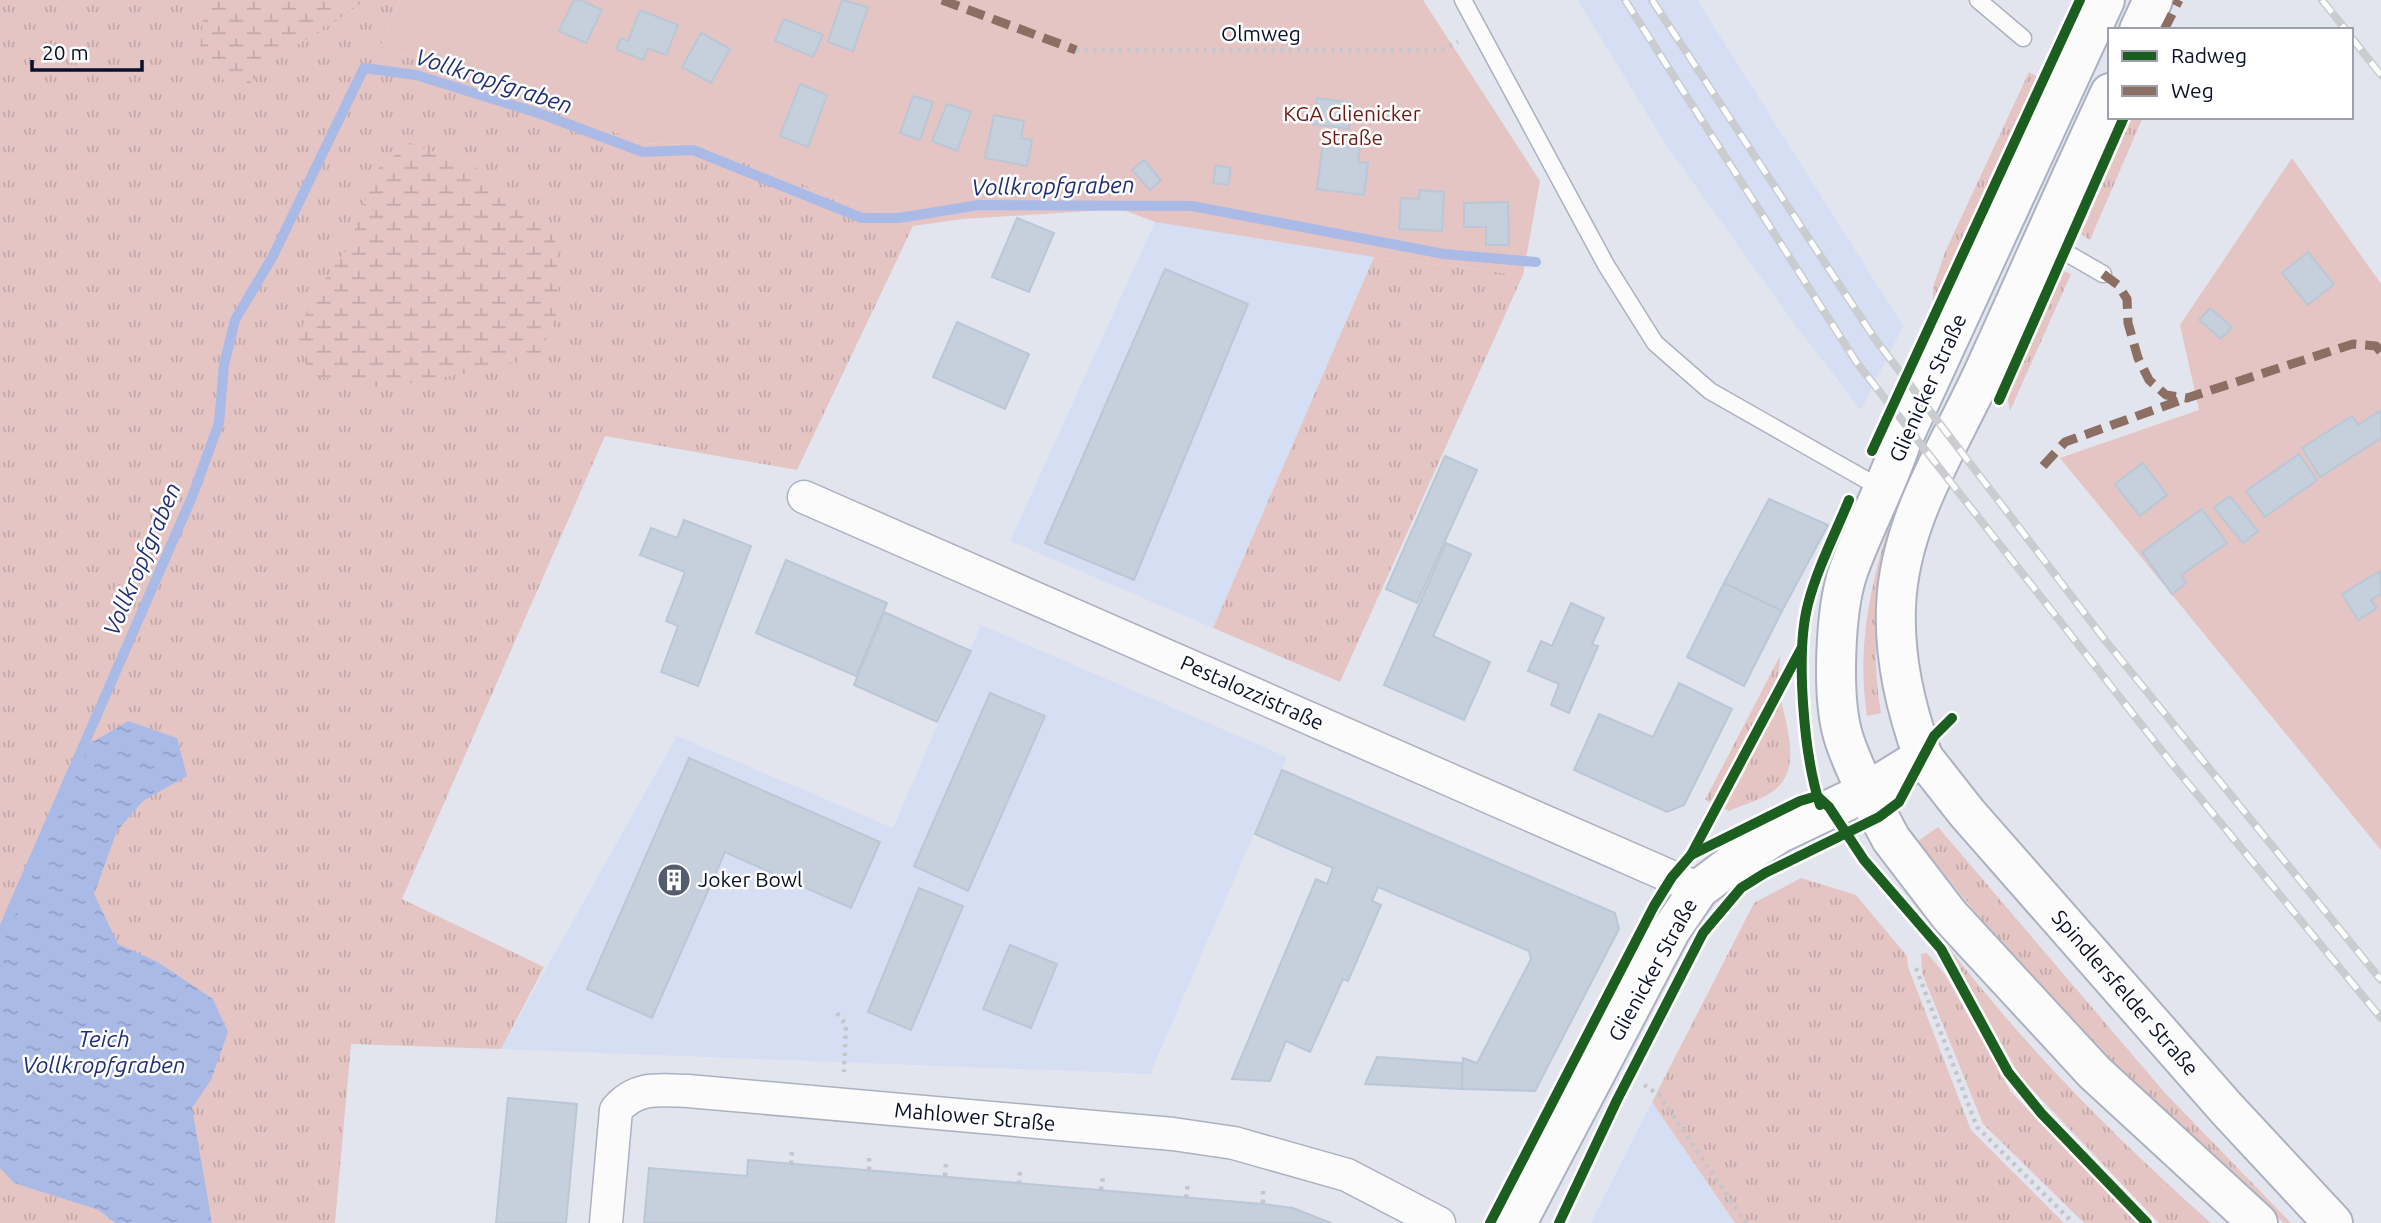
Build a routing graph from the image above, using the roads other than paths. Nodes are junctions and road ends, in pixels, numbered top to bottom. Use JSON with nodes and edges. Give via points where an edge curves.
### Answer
{"nodes":[{"id":1,"x":1463,"y":0,"type":"edge"},
{"id":2,"x":1978,"y":0,"type":"edge"},
{"id":3,"x":2105,"y":0,"type":"edge"},
{"id":4,"x":2153,"y":0,"type":"edge"},
{"id":5,"x":2140,"y":28,"type":"edge"},
{"id":6,"x":2024,"y":38,"type":"dead end"},
{"id":7,"x":2108,"y":97,"type":"edge"},
{"id":8,"x":2042,"y":239,"type":"junction"},
{"id":9,"x":2103,"y":274,"type":"dead end"},
{"id":10,"x":804,"y":497,"type":"dead end"},
{"id":11,"x":1902,"y":499,"type":"junction"},
{"id":12,"x":1923,"y":757,"type":"junction"},
{"id":13,"x":1866,"y":792,"type":"junction"},
{"id":14,"x":1699,"y":889,"type":"junction"},
{"id":15,"x":606,"y":1223,"type":"edge"},
{"id":16,"x":1439,"y":1223,"type":"edge"},
{"id":17,"x":1517,"y":1223,"type":"edge"},
{"id":18,"x":2258,"y":1223,"type":"edge"},
{"id":19,"x":2333,"y":1223,"type":"edge"}],
"edges":[{"from":1,"to":11,"type":"lane","via":[[1606,265],[1655,343],[1710,391]]},
{"from":2,"to":6,"type":"lane"},
{"from":3,"to":11,"type":"main road","name":"Glienicker Straße","via":[[1901,443]]},
{"from":4,"to":5,"type":"main road"},
{"from":7,"to":8,"type":"main road","name":"Glienicker Straße"},
{"from":8,"to":9,"type":"lane"},
{"from":8,"to":11,"type":"main road","name":"Glienicker Straße","via":[[1984,370]]},
{"from":10,"to":14,"type":"street","name":"Pestalozzistraße"},
{"from":11,"to":12,"type":"main road","name":"Glienicker Straße","via":[[1907,541],[1896,606],[1899,673]]},
{"from":11,"to":13,"type":"main road","name":"Glienicker Straße","via":[[1847,574],[1837,650],[1842,734]]},
{"from":12,"to":13,"type":"main road","name":"Glienicker Straße"},
{"from":12,"to":19,"type":"main road","name":"Spindlersfelder Straße","via":[[2226,1108]]},
{"from":13,"to":14,"type":"main road","name":"Glienicker Straße","via":[[1780,833]]},
{"from":13,"to":18,"type":"main road","via":[[1891,839],[1950,916],[2094,1072]]},
{"from":14,"to":17,"type":"main road","name":"Glienicker Straße","via":[[1671,930]]},
{"from":15,"to":16,"type":"street","name":"Mahlower Straße","via":[[616,1110],[641,1090],[1234,1143],[1347,1175]]}]}
